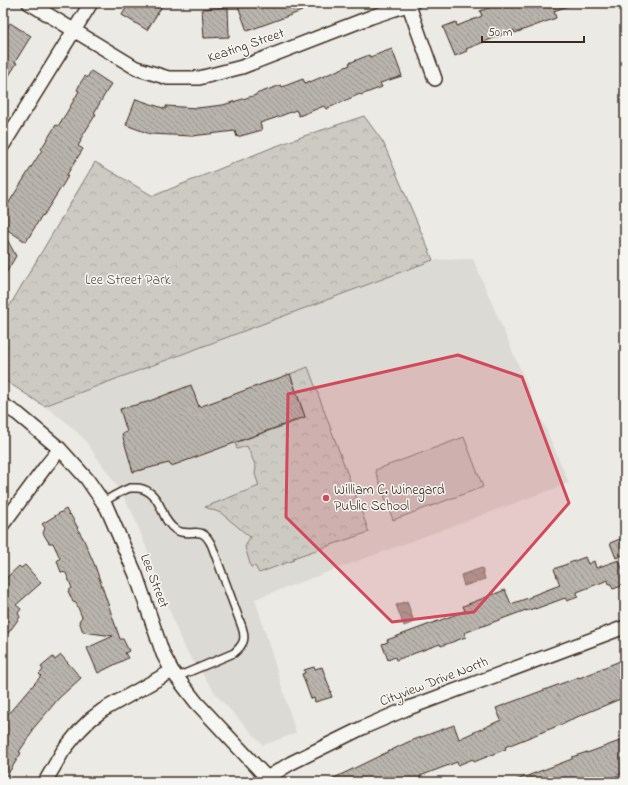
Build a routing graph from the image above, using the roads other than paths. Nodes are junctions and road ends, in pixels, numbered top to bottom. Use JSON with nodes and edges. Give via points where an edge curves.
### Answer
{"nodes":[{"id":1,"x":29,"y":3,"type":"edge"},
{"id":2,"x":91,"y":3,"type":"edge"},
{"id":3,"x":410,"y":4,"type":"edge"},
{"id":4,"x":74,"y":30,"type":"junction"},
{"id":5,"x":435,"y":79,"type":"dead end"},
{"id":6,"x":3,"y":145,"type":"edge"},
{"id":7,"x":3,"y":405,"type":"edge"},
{"id":8,"x":60,"y":450,"type":"junction"},
{"id":9,"x":103,"y":502,"type":"junction"},
{"id":10,"x":3,"y":524,"type":"edge"},
{"id":11,"x":625,"y":626,"type":"edge"},
{"id":12,"x":175,"y":674,"type":"junction"},
{"id":13,"x":264,"y":780,"type":"edge"},
{"id":14,"x":45,"y":782,"type":"edge"}],
"edges":[{"from":1,"to":4,"type":"street","name":"Keating Street"},
{"from":2,"to":4,"type":"street"},
{"from":3,"to":4,"type":"street","name":"Keating Street","via":[[242,67],[199,78],[168,78],[136,68]]},
{"from":3,"to":5,"type":"street"},
{"from":4,"to":6,"type":"street"},
{"from":7,"to":8,"type":"street","name":"Lee Street","via":[[18,414]]},
{"from":8,"to":9,"type":"street","name":"Lee Street","via":[[87,479]]},
{"from":8,"to":10,"type":"street"},
{"from":9,"to":12,"type":"street","name":"Lee Street","via":[[136,575],[163,654]]},
{"from":9,"to":12,"type":"lane","via":[[131,488],[147,490],[155,497],[167,523],[182,532],[203,534],[212,546],[242,627],[244,642],[234,653]]},
{"from":11,"to":13,"type":"street","name":"Cityview Drive North","via":[[406,709],[291,763]]},
{"from":12,"to":13,"type":"street","name":"Lee Street"},
{"from":12,"to":14,"type":"street","via":[[103,710],[91,719],[64,751]]}]}
